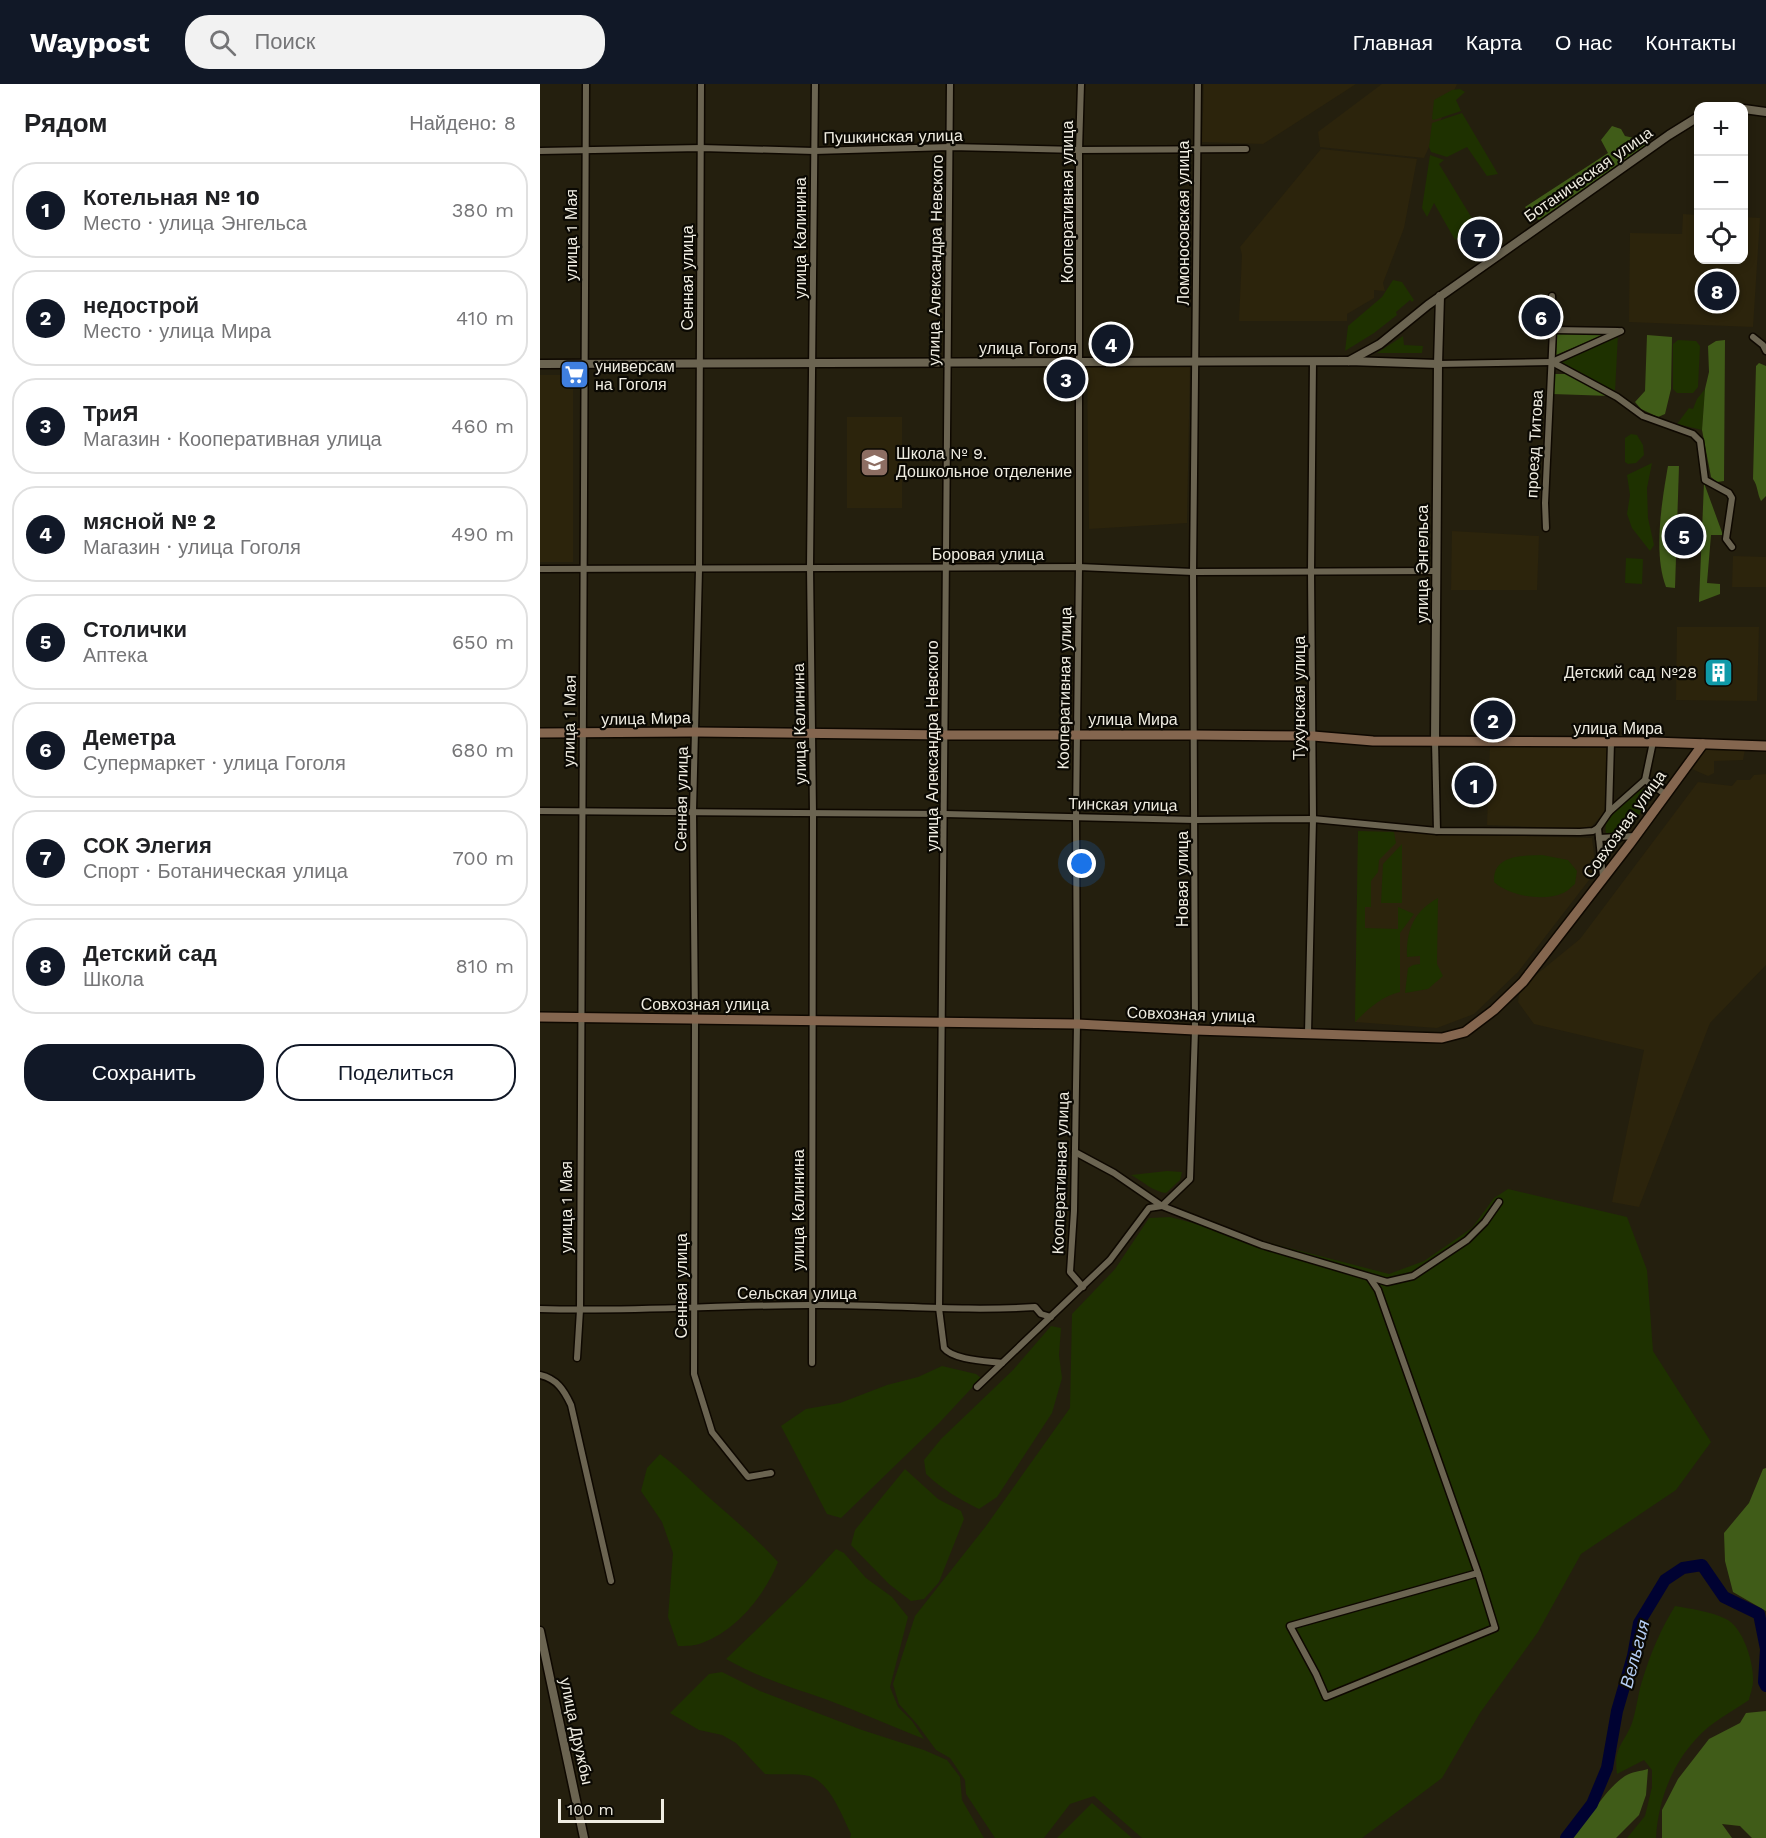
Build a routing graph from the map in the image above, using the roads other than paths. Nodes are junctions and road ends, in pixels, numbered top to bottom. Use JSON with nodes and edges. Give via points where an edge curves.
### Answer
{"nodes":[{"id":1,"x":586,"y":84,"type":"edge"},
{"id":2,"x":701,"y":84,"type":"edge"},
{"id":3,"x":815,"y":84,"type":"edge"},
{"id":4,"x":950,"y":84,"type":"edge"},
{"id":5,"x":1082,"y":84,"type":"edge"},
{"id":6,"x":1198,"y":84,"type":"edge"},
{"id":7,"x":1748,"y":110,"type":"edge"},
{"id":8,"x":1766,"y":112,"type":"edge"},
{"id":9,"x":1694,"y":119,"type":"edge"},
{"id":10,"x":950,"y":147,"type":"junction"},
{"id":11,"x":700,"y":148,"type":"junction"},
{"id":12,"x":1246,"y":148,"type":"dead end"},
{"id":13,"x":585,"y":149,"type":"junction"},
{"id":14,"x":1079,"y":150,"type":"junction"},
{"id":15,"x":1196,"y":150,"type":"junction"},
{"id":16,"x":540,"y":151,"type":"edge"},
{"id":17,"x":814,"y":151,"type":"junction"},
{"id":18,"x":1440,"y":296,"type":"junction"},
{"id":19,"x":1552,"y":296,"type":"dead end"},
{"id":20,"x":1553,"y":330,"type":"junction"},
{"id":21,"x":1753,"y":337,"type":"dead end"},
{"id":22,"x":1766,"y":351,"type":"edge"},
{"id":23,"x":1080,"y":362,"type":"junction"},
{"id":24,"x":1195,"y":362,"type":"junction"},
{"id":25,"x":1313,"y":362,"type":"junction"},
{"id":26,"x":1349,"y":362,"type":"junction"},
{"id":27,"x":1551,"y":362,"type":"junction"},
{"id":28,"x":584,"y":363,"type":"junction"},
{"id":29,"x":947,"y":363,"type":"junction"},
{"id":30,"x":1438,"y":363,"type":"junction"},
{"id":31,"x":540,"y":364,"type":"edge"},
{"id":32,"x":814,"y":364,"type":"junction"},
{"id":33,"x":701,"y":365,"type":"junction"},
{"id":34,"x":1546,"y":528,"type":"dead end"},
{"id":35,"x":1732,"y":547,"type":"dead end"},
{"id":36,"x":810,"y":567,"type":"junction"},
{"id":37,"x":946,"y":567,"type":"junction"},
{"id":38,"x":1080,"y":567,"type":"junction"},
{"id":39,"x":540,"y":569,"type":"edge"},
{"id":40,"x":585,"y":569,"type":"junction"},
{"id":41,"x":699,"y":570,"type":"junction"},
{"id":42,"x":1311,"y":571,"type":"junction"},
{"id":43,"x":1436,"y":571,"type":"junction"},
{"id":44,"x":1193,"y":572,"type":"junction"},
{"id":45,"x":695,"y":732,"type":"junction"},
{"id":46,"x":540,"y":733,"type":"edge"},
{"id":47,"x":812,"y":733,"type":"junction"},
{"id":48,"x":582,"y":734,"type":"junction"},
{"id":49,"x":1076,"y":734,"type":"junction"},
{"id":50,"x":946,"y":735,"type":"junction"},
{"id":51,"x":1194,"y":735,"type":"junction"},
{"id":52,"x":1313,"y":736,"type":"junction"},
{"id":53,"x":1435,"y":741,"type":"junction"},
{"id":54,"x":1611,"y":742,"type":"junction"},
{"id":55,"x":1653,"y":742,"type":"junction"},
{"id":56,"x":1703,"y":744,"type":"junction"},
{"id":57,"x":1766,"y":746,"type":"edge"},
{"id":58,"x":1645,"y":780,"type":"junction"},
{"id":59,"x":1665,"y":794,"type":"junction"},
{"id":60,"x":581,"y":810,"type":"junction"},
{"id":61,"x":540,"y":811,"type":"edge"},
{"id":62,"x":693,"y":811,"type":"junction"},
{"id":63,"x":1609,"y":812,"type":"junction"},
{"id":64,"x":813,"y":814,"type":"junction"},
{"id":65,"x":945,"y":814,"type":"junction"},
{"id":66,"x":1076,"y":817,"type":"junction"},
{"id":67,"x":1313,"y":819,"type":"junction"},
{"id":68,"x":1195,"y":820,"type":"junction"},
{"id":69,"x":1598,"y":828,"type":"junction"},
{"id":70,"x":1437,"y":831,"type":"junction"},
{"id":71,"x":1635,"y":836,"type":"junction"},
{"id":72,"x":1599,"y":838,"type":"junction"},
{"id":73,"x":1604,"y":878,"type":"junction"},
{"id":74,"x":540,"y":1017,"type":"edge"},
{"id":75,"x":580,"y":1018,"type":"junction"},
{"id":76,"x":812,"y":1019,"type":"junction"},
{"id":77,"x":695,"y":1020,"type":"junction"},
{"id":78,"x":943,"y":1022,"type":"junction"},
{"id":79,"x":1077,"y":1024,"type":"junction"},
{"id":80,"x":1195,"y":1030,"type":"junction"},
{"id":81,"x":1308,"y":1034,"type":"junction"},
{"id":82,"x":1075,"y":1152,"type":"junction"},
{"id":83,"x":1149,"y":1198,"type":"junction"},
{"id":84,"x":1499,"y":1202,"type":"dead end"},
{"id":85,"x":1162,"y":1206,"type":"junction"},
{"id":86,"x":1149,"y":1208,"type":"junction"},
{"id":87,"x":1370,"y":1278,"type":"junction"},
{"id":88,"x":1387,"y":1282,"type":"junction"},
{"id":89,"x":1083,"y":1287,"type":"junction"},
{"id":90,"x":1378,"y":1290,"type":"junction"},
{"id":91,"x":811,"y":1305,"type":"junction"},
{"id":92,"x":694,"y":1308,"type":"junction"},
{"id":93,"x":939,"y":1308,"type":"junction"},
{"id":94,"x":540,"y":1309,"type":"edge"},
{"id":95,"x":580,"y":1310,"type":"junction"},
{"id":96,"x":1051,"y":1317,"type":"junction"},
{"id":97,"x":577,"y":1358,"type":"dead end"},
{"id":98,"x":812,"y":1363,"type":"dead end"},
{"id":99,"x":1002,"y":1364,"type":"junction"},
{"id":100,"x":540,"y":1375,"type":"edge"},
{"id":101,"x":977,"y":1388,"type":"dead end"},
{"id":102,"x":771,"y":1473,"type":"dead end"},
{"id":103,"x":1478,"y":1573,"type":"junction"},
{"id":104,"x":611,"y":1581,"type":"dead end"},
{"id":105,"x":540,"y":1631,"type":"edge"},
{"id":106,"x":584,"y":1838,"type":"edge"}],
"edges":[{"from":1,"to":13,"type":"street","name":"улица 1 Мая"},
{"from":2,"to":11,"type":"street","name":"Сенная улица"},
{"from":3,"to":17,"type":"street","name":"улица Калинина"},
{"from":4,"to":10,"type":"street","name":"улица Александра Невского"},
{"from":5,"to":14,"type":"street","name":"Кооперативная улица"},
{"from":6,"to":15,"type":"street","name":"Ломоносовская улица"},
{"from":7,"to":8,"type":"street"},
{"from":9,"to":18,"type":"street","name":"Ботаническая улица"},
{"from":10,"to":14,"type":"street","name":"Пушкинская улица"},
{"from":10,"to":17,"type":"street","name":"Пушкинская улица"},
{"from":10,"to":29,"type":"street","name":"улица Александра Невского"},
{"from":11,"to":13,"type":"street","name":"Пушкинская улица"},
{"from":11,"to":17,"type":"street","name":"Пушкинская улица"},
{"from":11,"to":33,"type":"street","name":"Сенная улица"},
{"from":12,"to":15,"type":"street","name":"Пушкинская улица"},
{"from":13,"to":16,"type":"street","name":"Пушкинская улица"},
{"from":13,"to":28,"type":"street","name":"улица 1 Мая"},
{"from":14,"to":15,"type":"street","name":"Пушкинская улица"},
{"from":14,"to":23,"type":"street","name":"Кооперативная улица"},
{"from":15,"to":24,"type":"street","name":"Ломоносовская улица"},
{"from":17,"to":32,"type":"street","name":"улица Калинина"},
{"from":18,"to":26,"type":"street","name":"Ботаническая улица","via":[[1380,344]]},
{"from":18,"to":30,"type":"street","name":"улица Энгельса"},
{"from":19,"to":20,"type":"street","name":"проезд Титова"},
{"from":20,"to":27,"type":"street","name":"проезд Титова"},
{"from":20,"to":27,"type":"street","via":[[1621,331]]},
{"from":21,"to":22,"type":"street"},
{"from":23,"to":24,"type":"street","name":"улица Гоголя"},
{"from":23,"to":29,"type":"street","name":"улица Гоголя"},
{"from":23,"to":38,"type":"street","name":"Кооперативная улица"},
{"from":24,"to":25,"type":"street","name":"улица Гоголя"},
{"from":24,"to":44,"type":"street","name":"Новая улица"},
{"from":25,"to":26,"type":"street","name":"улица Гоголя"},
{"from":25,"to":42,"type":"street","name":"Тухунская улица"},
{"from":26,"to":30,"type":"street","name":"улица Гоголя"},
{"from":27,"to":30,"type":"street","name":"улица Гоголя"},
{"from":27,"to":34,"type":"street","name":"проезд Титова"},
{"from":27,"to":35,"type":"street","via":[[1617,397],[1643,416],[1693,434],[1700,441],[1705,480],[1732,498],[1726,539]]},
{"from":28,"to":31,"type":"street","name":"улица Гоголя"},
{"from":28,"to":33,"type":"street","name":"улица Гоголя"},
{"from":28,"to":40,"type":"street","name":"улица 1 Мая"},
{"from":29,"to":32,"type":"street","name":"улица Гоголя"},
{"from":29,"to":37,"type":"street","name":"улица Александра Невского"},
{"from":30,"to":43,"type":"street","name":"улица Энгельса"},
{"from":32,"to":33,"type":"street","name":"улица Гоголя"},
{"from":32,"to":36,"type":"street","name":"улица Калинина"},
{"from":33,"to":41,"type":"street","name":"Сенная улица"},
{"from":36,"to":37,"type":"street","name":"Боровая улица"},
{"from":36,"to":41,"type":"street","name":"Боровая улица"},
{"from":36,"to":47,"type":"street","name":"улица Калинина"},
{"from":37,"to":38,"type":"street","name":"Боровая улица"},
{"from":37,"to":50,"type":"street","name":"улица Александра Невского"},
{"from":38,"to":44,"type":"street","name":"Боровая улица"},
{"from":38,"to":49,"type":"street","name":"Кооперативная улица"},
{"from":39,"to":40,"type":"street","name":"Боровая улица"},
{"from":40,"to":41,"type":"street","name":"Боровая улица"},
{"from":40,"to":48,"type":"street","name":"улица 1 Мая"},
{"from":41,"to":45,"type":"street","name":"Сенная улица"},
{"from":42,"to":43,"type":"street","name":"Боровая улица"},
{"from":42,"to":44,"type":"street","name":"Боровая улица"},
{"from":42,"to":52,"type":"street","name":"Тухунская улица"},
{"from":43,"to":53,"type":"street","name":"улица Энгельса"},
{"from":44,"to":51,"type":"street","name":"Новая улица"},
{"from":45,"to":47,"type":"main road","name":"улица Мира"},
{"from":45,"to":48,"type":"main road","name":"улица Мира"},
{"from":45,"to":62,"type":"street","name":"Сенная улица"},
{"from":46,"to":48,"type":"main road","name":"улица Мира"},
{"from":47,"to":50,"type":"main road","name":"улица Мира"},
{"from":47,"to":64,"type":"street","name":"улица Калинина"},
{"from":48,"to":60,"type":"street","name":"улица 1 Мая"},
{"from":49,"to":50,"type":"main road","name":"улица Мира"},
{"from":49,"to":51,"type":"main road","name":"улица Мира"},
{"from":49,"to":66,"type":"street","name":"Кооперативная улица"},
{"from":50,"to":65,"type":"street","name":"улица Александра Невского"},
{"from":51,"to":52,"type":"main road","name":"улица Мира"},
{"from":51,"to":68,"type":"street","name":"Новая улица"},
{"from":52,"to":53,"type":"main road","name":"улица Мира"},
{"from":52,"to":67,"type":"street","name":"Тухунская улица"},
{"from":53,"to":54,"type":"main road","name":"улица Мира"},
{"from":53,"to":70,"type":"street","name":"улица Энгельса"},
{"from":54,"to":55,"type":"main road","name":"улица Мира"},
{"from":54,"to":63,"type":"street"},
{"from":55,"to":56,"type":"main road","name":"улица Мира"},
{"from":55,"to":58,"type":"street"},
{"from":56,"to":57,"type":"main road","name":"улица Мира"},
{"from":56,"to":59,"type":"main road","name":"Совхозная улица"},
{"from":58,"to":59,"type":"street"},
{"from":58,"to":63,"type":"street"},
{"from":59,"to":71,"type":"main road","name":"Совхозная улица"},
{"from":60,"to":61,"type":"street","name":"Тинская улица"},
{"from":60,"to":62,"type":"street","name":"Тинская улица"},
{"from":60,"to":75,"type":"street","name":"улица 1 Мая"},
{"from":62,"to":64,"type":"street","name":"Тинская улица"},
{"from":62,"to":77,"type":"street","name":"Сенная улица"},
{"from":63,"to":69,"type":"street"},
{"from":64,"to":65,"type":"street","name":"Тинская улица"},
{"from":64,"to":76,"type":"street","name":"улица Калинина"},
{"from":65,"to":66,"type":"street","name":"Тинская улица"},
{"from":65,"to":78,"type":"street","name":"улица Александра Невского"},
{"from":66,"to":68,"type":"street","name":"Тинская улица"},
{"from":66,"to":79,"type":"street","name":"Кооперативная улица"},
{"from":67,"to":68,"type":"street","name":"Тинская улица"},
{"from":67,"to":70,"type":"street","name":"Тинская улица"},
{"from":67,"to":81,"type":"street","name":"Тухунская улица"},
{"from":68,"to":80,"type":"street","name":"Новая улица"},
{"from":69,"to":70,"type":"street","name":"Тинская улица","via":[[1580,832]]},
{"from":69,"to":72,"type":"street"},
{"from":71,"to":72,"type":"street"},
{"from":71,"to":73,"type":"main road","name":"Совхозная улица"},
{"from":72,"to":73,"type":"street"},
{"from":73,"to":81,"type":"main road","name":"Совхозная улица","via":[[1523,982],[1465,1032],[1442,1038]]},
{"from":74,"to":75,"type":"main road","name":"Совхозная улица"},
{"from":75,"to":77,"type":"main road","name":"Совхозная улица"},
{"from":75,"to":95,"type":"street","name":"улица 1 Мая"},
{"from":76,"to":77,"type":"main road","name":"Совхозная улица"},
{"from":76,"to":78,"type":"main road","name":"Совхозная улица"},
{"from":76,"to":91,"type":"street","name":"улица Калинина"},
{"from":77,"to":92,"type":"street","name":"Сенная улица"},
{"from":78,"to":79,"type":"main road","name":"Совхозная улица"},
{"from":78,"to":93,"type":"street","name":"улица Александра Невского"},
{"from":79,"to":80,"type":"main road","name":"Совхозная улица"},
{"from":79,"to":82,"type":"street","name":"Кооперативная улица"},
{"from":80,"to":81,"type":"main road","name":"Совхозная улица"},
{"from":80,"to":85,"type":"street","name":"Новая улица","via":[[1190,1179]]},
{"from":82,"to":83,"type":"street"},
{"from":82,"to":89,"type":"street","name":"Кооперативная улица","via":[[1070,1272]]},
{"from":83,"to":85,"type":"street"},
{"from":83,"to":86,"type":"street"},
{"from":84,"to":88,"type":"street","via":[[1467,1240],[1413,1276]]},
{"from":85,"to":86,"type":"street"},
{"from":85,"to":87,"type":"street","via":[[1262,1245]]},
{"from":86,"to":89,"type":"street","via":[[1110,1260]]},
{"from":87,"to":88,"type":"street"},
{"from":87,"to":90,"type":"street"},
{"from":88,"to":90,"type":"street"},
{"from":89,"to":96,"type":"street"},
{"from":90,"to":103,"type":"street"},
{"from":91,"to":92,"type":"street","name":"Сельская улица"},
{"from":91,"to":93,"type":"street","name":"Сельская улица"},
{"from":91,"to":98,"type":"street","name":"улица Калинина"},
{"from":92,"to":95,"type":"street","name":"Сельская улица"},
{"from":92,"to":102,"type":"street","name":"Сенная улица","via":[[694,1374],[712,1432],[747,1477]]},
{"from":93,"to":96,"type":"street","name":"Сельская улица","via":[[1035,1307]]},
{"from":93,"to":99,"type":"street","name":"улица Александра Невского","via":[[947,1352]]},
{"from":94,"to":95,"type":"street","name":"Сельская улица"},
{"from":95,"to":97,"type":"street","name":"улица 1 Мая"},
{"from":96,"to":99,"type":"street"},
{"from":99,"to":101,"type":"street"},
{"from":100,"to":104,"type":"street","via":[[554,1380],[571,1405]]},
{"from":103,"to":103,"type":"street","via":[[1290,1626],[1326,1697],[1496,1628]]},
{"from":105,"to":106,"type":"street","name":"улица Дружбы"}]}
